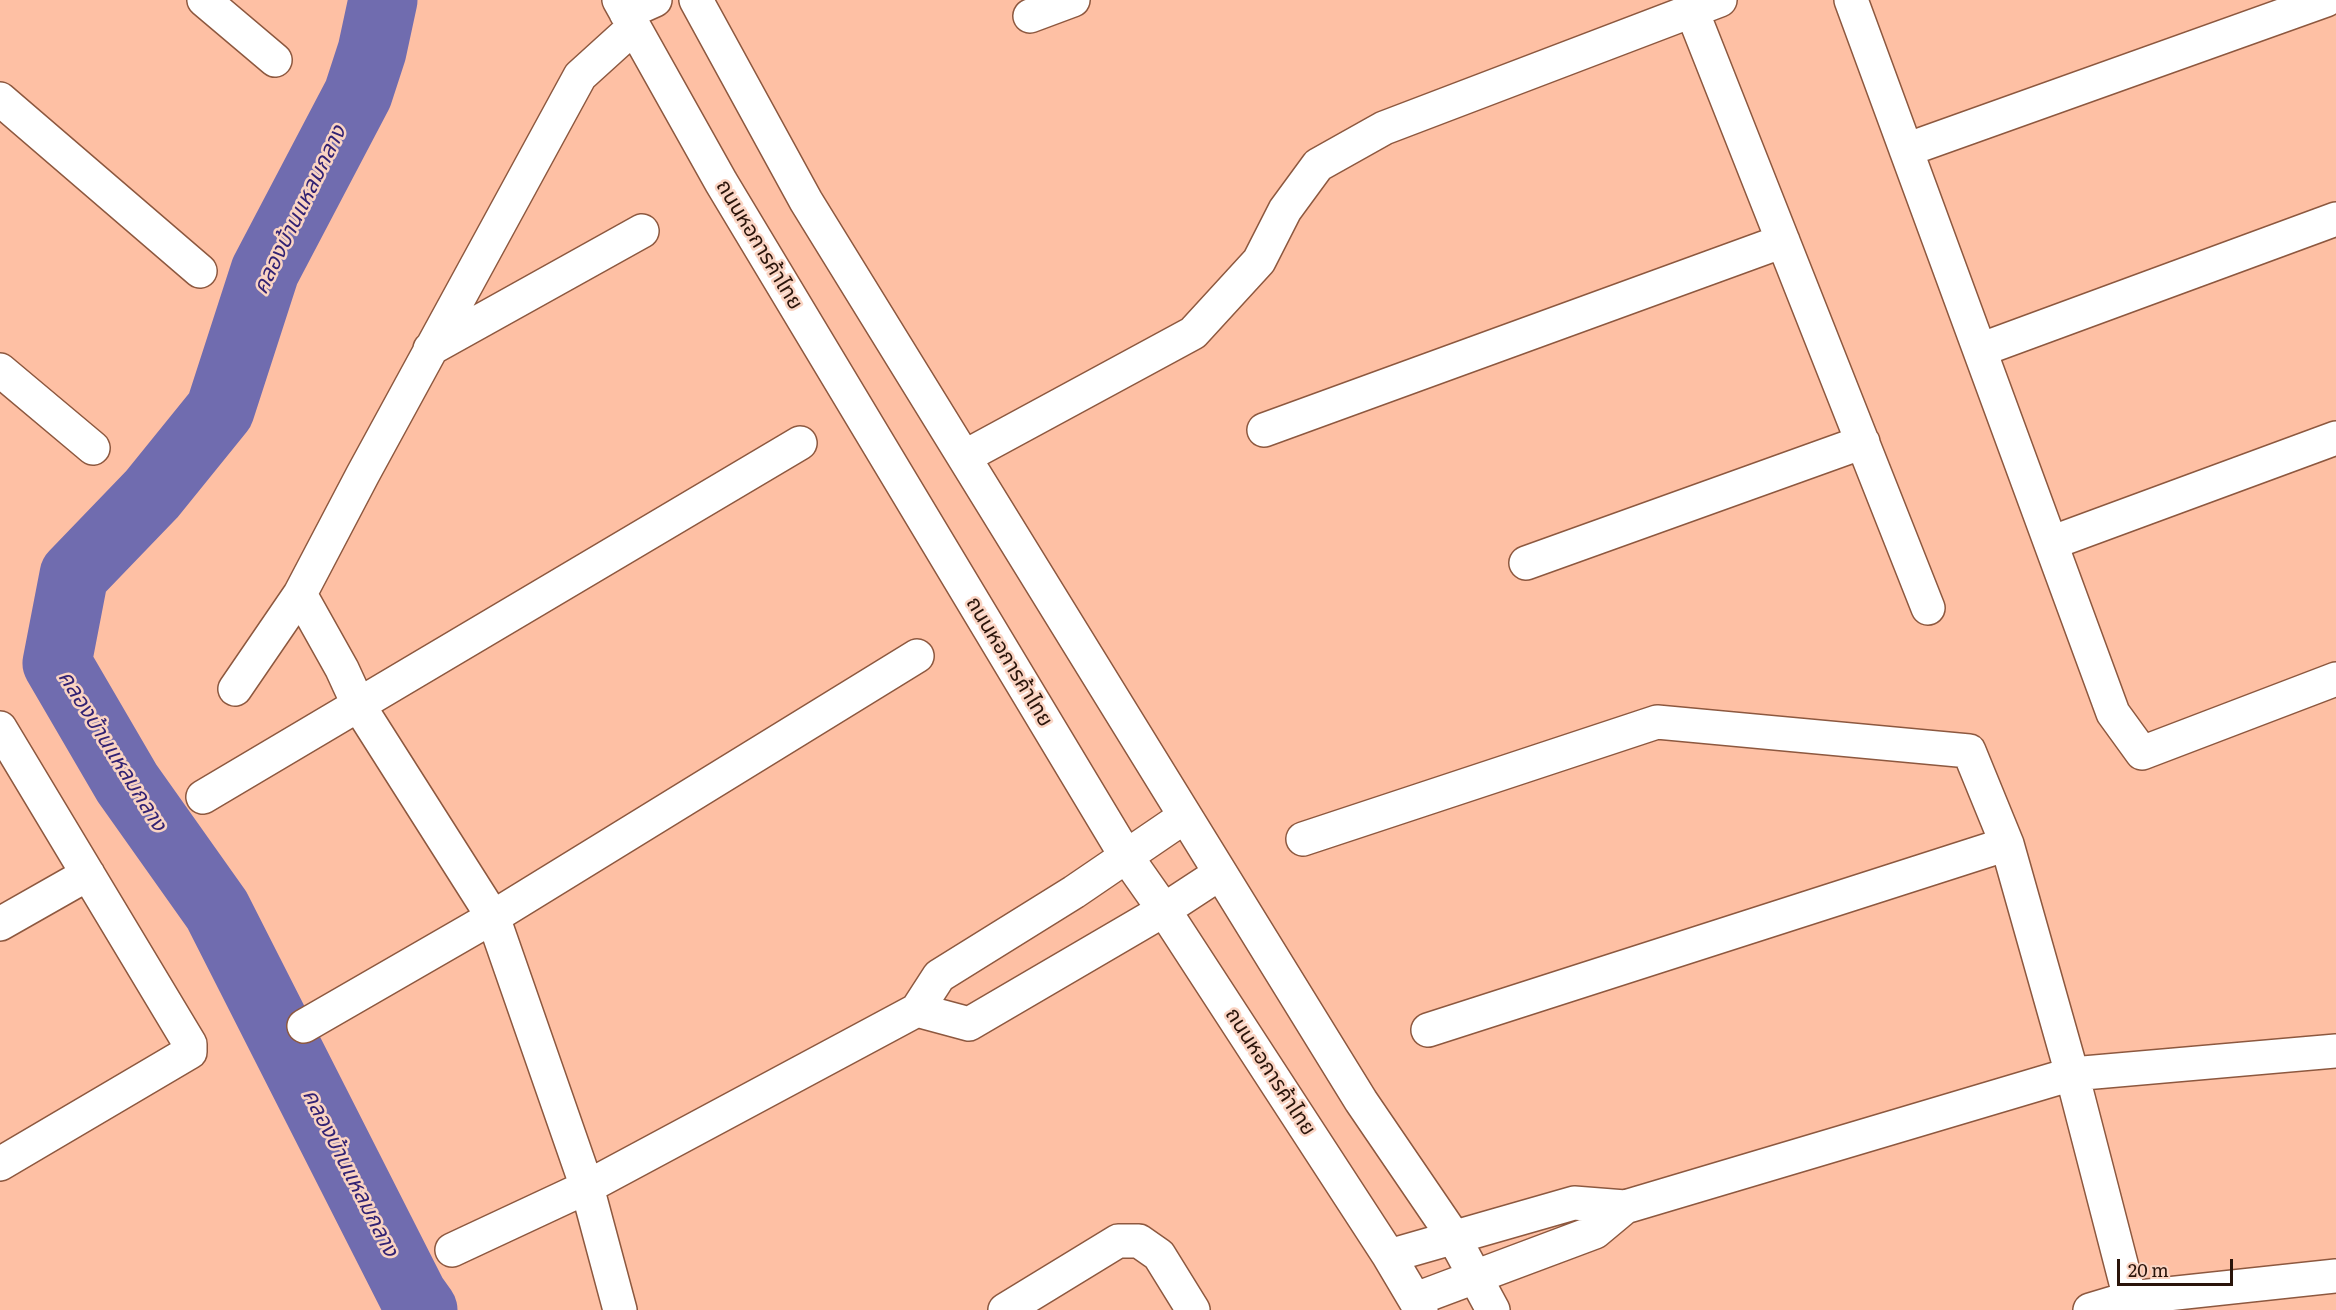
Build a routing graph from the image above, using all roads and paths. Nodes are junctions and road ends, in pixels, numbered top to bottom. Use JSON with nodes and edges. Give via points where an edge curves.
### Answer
{"nodes":[{"id":1,"x":204,"y":0,"type":"edge"},
{"id":2,"x":655,"y":0,"type":"edge"},
{"id":3,"x":696,"y":0,"type":"edge"},
{"id":4,"x":1074,"y":0,"type":"edge"},
{"id":5,"x":1829,"y":0,"type":"edge"},
{"id":6,"x":1845,"y":0,"type":"edge"},
{"id":7,"x":1851,"y":0,"type":"edge"},
{"id":8,"x":2326,"y":0,"type":"edge"},
{"id":9,"x":1706,"y":5,"type":"edge"},
{"id":10,"x":626,"y":13,"type":"edge"},
{"id":11,"x":1030,"y":16,"type":"dead end"},
{"id":12,"x":275,"y":60,"type":"dead end"},
{"id":13,"x":0,"y":99,"type":"edge"},
{"id":14,"x":1906,"y":150,"type":"junction"},
{"id":15,"x":2336,"y":219,"type":"edge"},
{"id":16,"x":642,"y":231,"type":"dead end"},
{"id":17,"x":1783,"y":241,"type":"junction"},
{"id":18,"x":200,"y":271,"type":"dead end"},
{"id":19,"x":430,"y":349,"type":"junction"},
{"id":20,"x":1980,"y":350,"type":"junction"},
{"id":21,"x":0,"y":369,"type":"edge"},
{"id":22,"x":1264,"y":429,"type":"dead end"},
{"id":23,"x":2336,"y":438,"type":"edge"},
{"id":24,"x":1863,"y":442,"type":"junction"},
{"id":25,"x":800,"y":443,"type":"dead end"},
{"id":26,"x":93,"y":448,"type":"dead end"},
{"id":27,"x":966,"y":456,"type":"junction"},
{"id":28,"x":2051,"y":543,"type":"junction"},
{"id":29,"x":1526,"y":564,"type":"dead end"},
{"id":30,"x":300,"y":594,"type":"junction"},
{"id":31,"x":1928,"y":608,"type":"dead end"},
{"id":32,"x":917,"y":656,"type":"dead end"},
{"id":33,"x":2336,"y":679,"type":"edge"},
{"id":34,"x":235,"y":689,"type":"dead end"},
{"id":35,"x":359,"y":706,"type":"junction"},
{"id":36,"x":0,"y":728,"type":"edge"},
{"id":37,"x":203,"y":798,"type":"dead end"},
{"id":38,"x":1184,"y":817,"type":"junction"},
{"id":39,"x":1303,"y":838,"type":"dead end"},
{"id":40,"x":2007,"y":844,"type":"junction"},
{"id":41,"x":1126,"y":856,"type":"junction"},
{"id":42,"x":88,"y":874,"type":"junction"},
{"id":43,"x":1219,"y":874,"type":"junction"},
{"id":44,"x":1164,"y":910,"type":"junction"},
{"id":45,"x":493,"y":917,"type":"junction"},
{"id":46,"x":0,"y":924,"type":"edge"},
{"id":47,"x":917,"y":1010,"type":"junction"},
{"id":48,"x":304,"y":1026,"type":"dead end"},
{"id":49,"x":1428,"y":1030,"type":"dead end"},
{"id":50,"x":2336,"y":1051,"type":"edge"},
{"id":51,"x":2072,"y":1074,"type":"junction"},
{"id":52,"x":0,"y":1164,"type":"edge"},
{"id":53,"x":587,"y":1187,"type":"junction"},
{"id":54,"x":1625,"y":1207,"type":"junction"},
{"id":55,"x":1453,"y":1236,"type":"junction"},
{"id":56,"x":452,"y":1250,"type":"dead end"},
{"id":57,"x":1389,"y":1256,"type":"junction"},
{"id":58,"x":2336,"y":1276,"type":"edge"},
{"id":59,"x":1476,"y":1277,"type":"junction"},
{"id":60,"x":1418,"y":1304,"type":"edge"},
{"id":61,"x":2132,"y":1304,"type":"edge"},
{"id":62,"x":620,"y":1310,"type":"edge"},
{"id":63,"x":1005,"y":1310,"type":"edge"},
{"id":64,"x":1193,"y":1310,"type":"edge"},
{"id":65,"x":1493,"y":1310,"type":"edge"},
{"id":66,"x":2090,"y":1310,"type":"edge"}],
"edges":[{"from":1,"to":12,"type":"street"},
{"from":2,"to":10,"type":"street"},
{"from":3,"to":27,"type":"street","via":[[806,201]]},
{"from":4,"to":11,"type":"street"},
{"from":5,"to":6,"type":"street"},
{"from":7,"to":14,"type":"street"},
{"from":8,"to":14,"type":"street"},
{"from":9,"to":17,"type":"street"},
{"from":9,"to":27,"type":"street","via":[[1384,128],[1318,165],[1285,210],[1259,261],[1193,333]]},
{"from":10,"to":19,"type":"street","via":[[580,76]]},
{"from":10,"to":41,"type":"street","name":"ถนนหอการค้าไทย","via":[[727,192]]},
{"from":13,"to":18,"type":"street"},
{"from":14,"to":20,"type":"street"},
{"from":15,"to":20,"type":"street"},
{"from":16,"to":19,"type":"street"},
{"from":17,"to":22,"type":"street"},
{"from":17,"to":24,"type":"street"},
{"from":19,"to":30,"type":"street"},
{"from":20,"to":28,"type":"street"},
{"from":21,"to":26,"type":"street"},
{"from":23,"to":28,"type":"street"},
{"from":24,"to":29,"type":"street"},
{"from":24,"to":31,"type":"street"},
{"from":25,"to":35,"type":"street"},
{"from":27,"to":38,"type":"street"},
{"from":28,"to":33,"type":"street","via":[[2113,713],[2142,753]]},
{"from":30,"to":34,"type":"street"},
{"from":30,"to":35,"type":"street"},
{"from":32,"to":45,"type":"street"},
{"from":35,"to":37,"type":"street"},
{"from":35,"to":45,"type":"street"},
{"from":36,"to":42,"type":"street"},
{"from":38,"to":41,"type":"street"},
{"from":38,"to":43,"type":"street"},
{"from":39,"to":40,"type":"street","via":[[1657,722],[1969,751]]},
{"from":40,"to":49,"type":"street"},
{"from":40,"to":51,"type":"street"},
{"from":41,"to":44,"type":"street","name":"ถนนหอการค้าไทย"},
{"from":41,"to":47,"type":"street","via":[[939,976]]},
{"from":42,"to":46,"type":"street"},
{"from":42,"to":52,"type":"street","via":[[190,1044],[190,1052]]},
{"from":43,"to":44,"type":"street"},
{"from":43,"to":55,"type":"street","via":[[1361,1101]]},
{"from":44,"to":47,"type":"street","via":[[969,1024]]},
{"from":44,"to":57,"type":"street","name":"ถนนหอการค้าไทย"},
{"from":45,"to":48,"type":"street"},
{"from":45,"to":53,"type":"street"},
{"from":47,"to":53,"type":"street"},
{"from":50,"to":51,"type":"street"},
{"from":51,"to":54,"type":"street"},
{"from":51,"to":61,"type":"street"},
{"from":53,"to":56,"type":"street"},
{"from":53,"to":62,"type":"street"},
{"from":54,"to":55,"type":"street","via":[[1574,1203]]},
{"from":54,"to":59,"type":"street","via":[[1595,1232]]},
{"from":55,"to":57,"type":"street"},
{"from":55,"to":59,"type":"street"},
{"from":57,"to":60,"type":"street","name":"ถนนหอการค้าไทย"},
{"from":58,"to":61,"type":"street"},
{"from":59,"to":60,"type":"street"},
{"from":59,"to":65,"type":"street"},
{"from":61,"to":66,"type":"street"},
{"from":63,"to":64,"type":"street","via":[[1118,1241],[1139,1241],[1159,1255]]}]}
